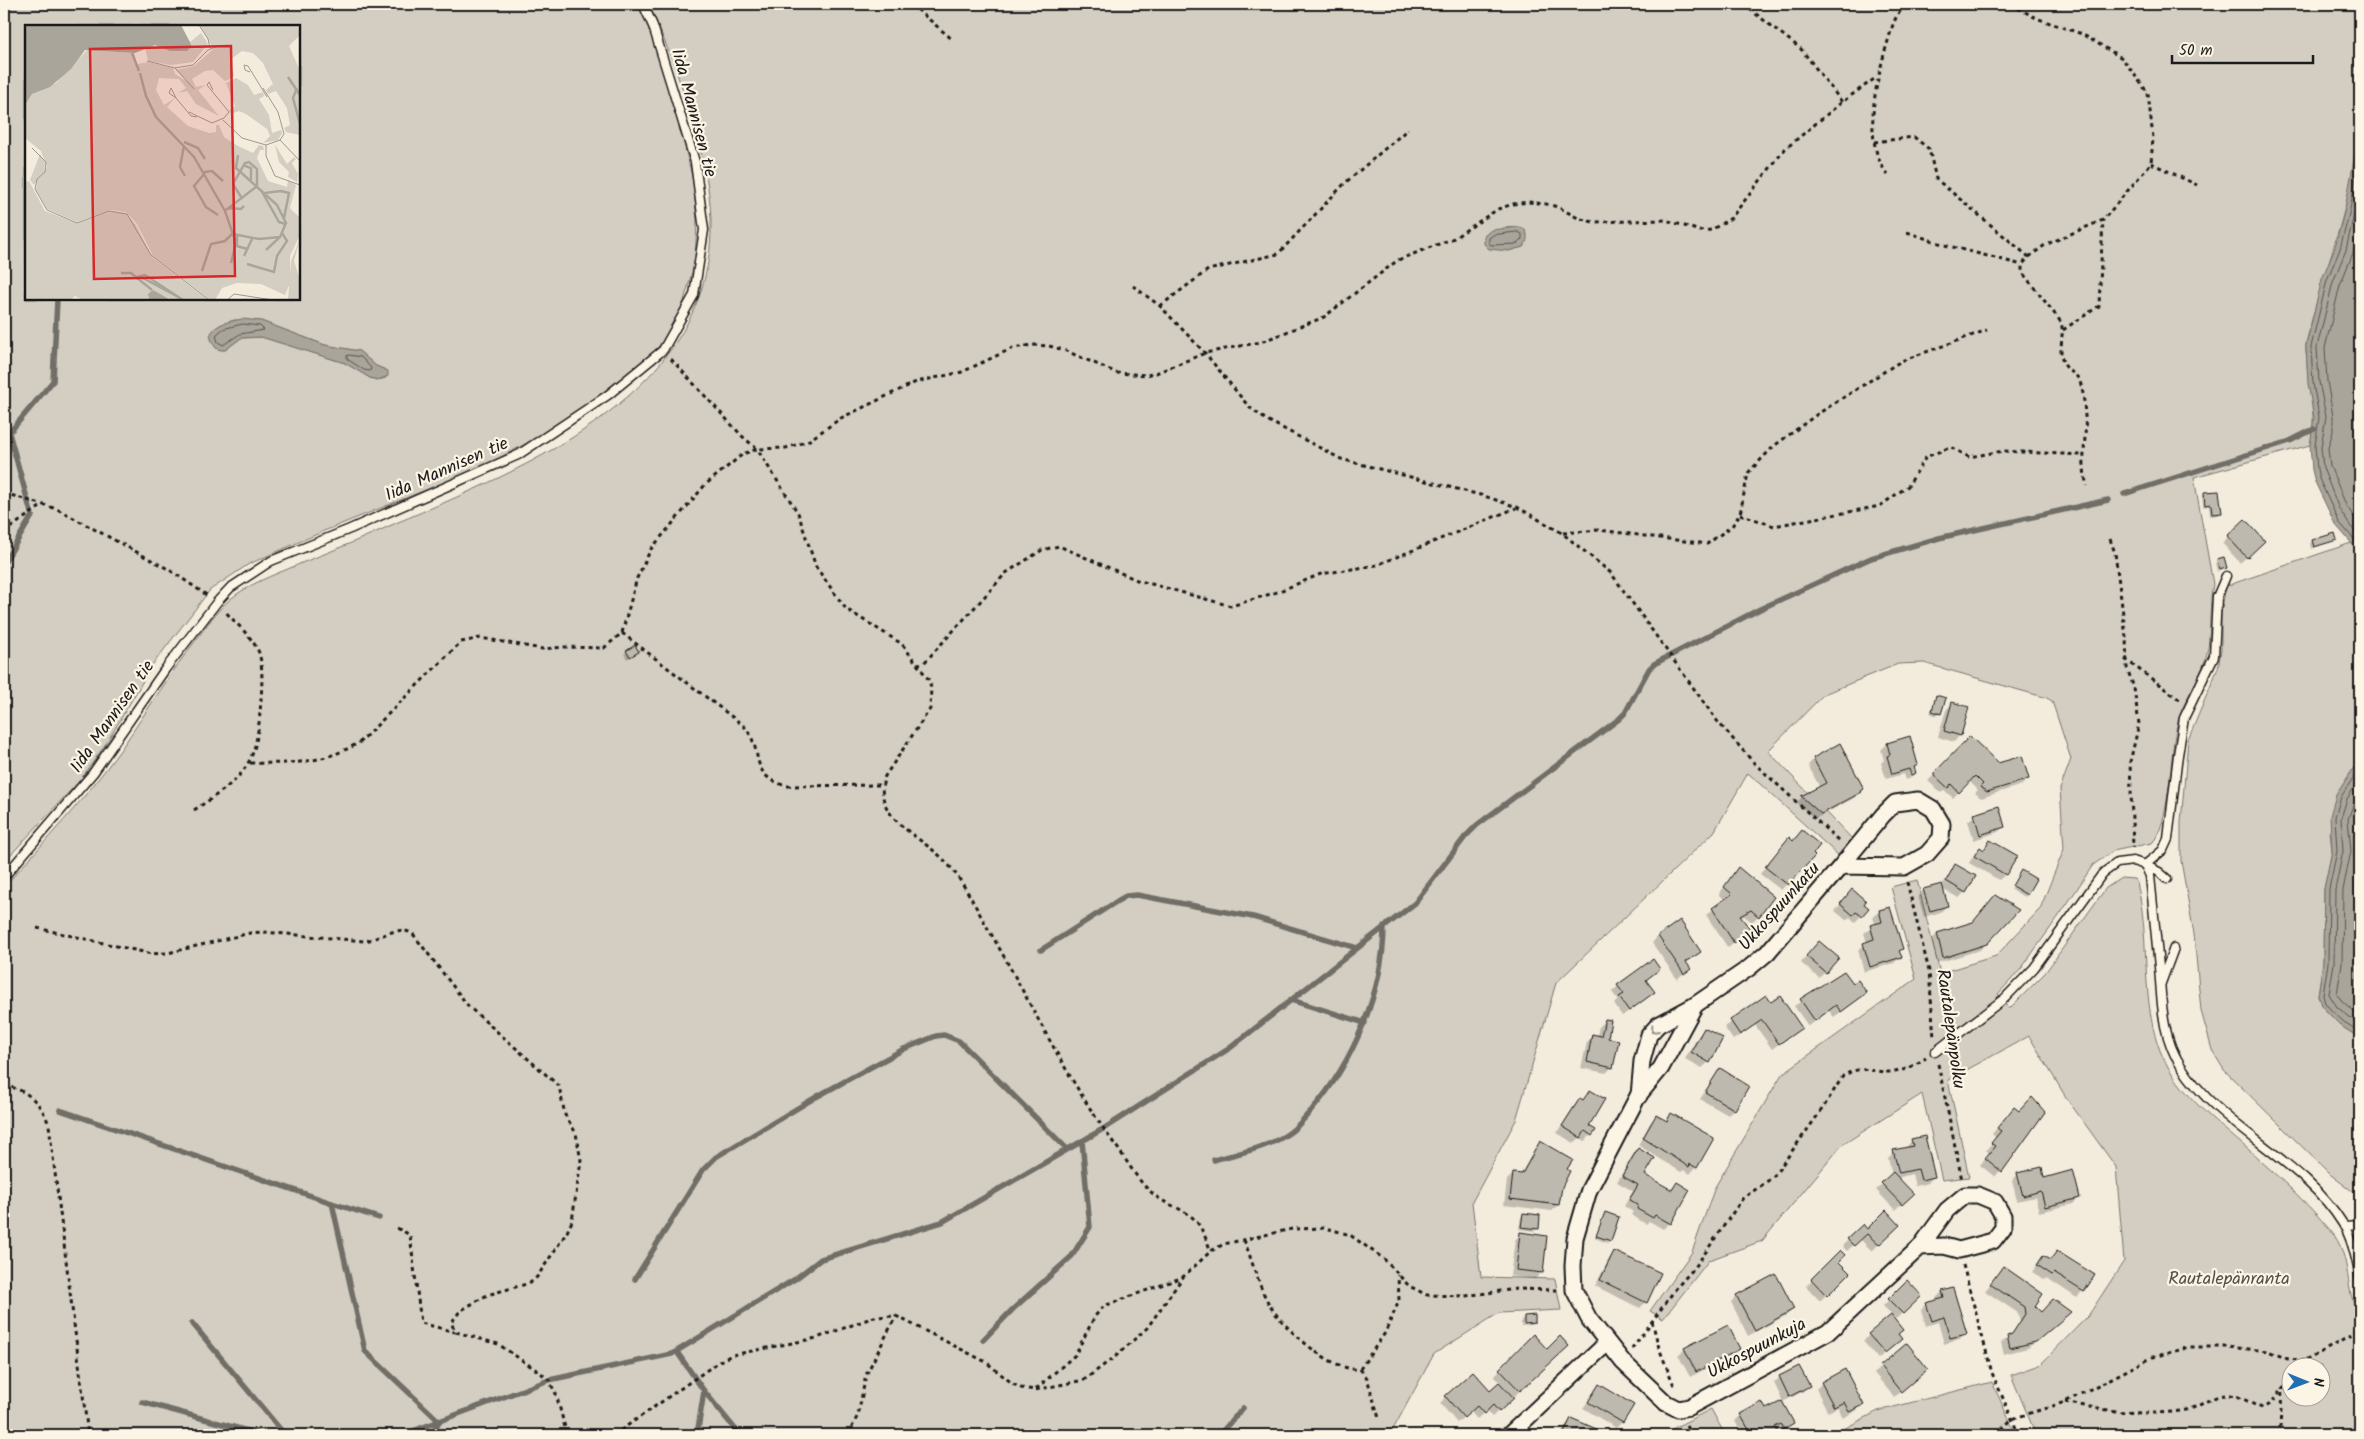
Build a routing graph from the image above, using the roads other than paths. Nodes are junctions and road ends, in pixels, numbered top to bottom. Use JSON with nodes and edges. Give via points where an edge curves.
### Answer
{"nodes":[{"id":1,"x":643,"y":4,"type":"edge"},
{"id":2,"x":2226,"y":576,"type":"dead end"},
{"id":3,"x":2146,"y":865,"type":"junction"},
{"id":4,"x":1841,"y":866,"type":"junction"},
{"id":5,"x":4,"y":877,"type":"edge"},
{"id":6,"x":2167,"y":880,"type":"dead end"},
{"id":7,"x":2174,"y":948,"type":"dead end"},
{"id":8,"x":2160,"y":987,"type":"junction"},
{"id":9,"x":1695,"y":1005,"type":"junction"},
{"id":10,"x":1935,"y":1052,"type":"road end"},
{"id":11,"x":1638,"y":1096,"type":"junction"},
{"id":12,"x":2360,"y":1224,"type":"edge"},
{"id":13,"x":2344,"y":1226,"type":"junction"},
{"id":14,"x":1920,"y":1247,"type":"junction"},
{"id":15,"x":2360,"y":1279,"type":"edge"},
{"id":16,"x":1607,"y":1343,"type":"junction"},
{"id":17,"x":1509,"y":1435,"type":"edge"}],
"edges":[{"from":1,"to":5,"type":"lane","name":"Iida Mannisen tie","via":[[653,26],[695,162],[704,230],[694,295],[663,350],[608,395],[518,455],[350,530],[271,561],[230,588],[166,668],[93,773]]},
{"from":2,"to":3,"type":"lane","via":[[2217,598],[2214,656],[2188,706],[2178,755],[2168,839],[2163,850]]},
{"from":3,"to":6,"type":"lane"},
{"from":3,"to":8,"type":"lane","via":[[2150,876]]},
{"from":3,"to":10,"type":"lane","via":[[2133,861],[2118,863],[2102,873],[2034,968],[2005,998]]},
{"from":4,"to":4,"type":"street","name":"Ukkospuunkatu","via":[[1895,804],[1918,800],[1933,809],[1942,824],[1941,838],[1927,854],[1904,867]]},
{"from":4,"to":9,"type":"street","name":"Ukkospuunkatu","via":[[1767,953]]},
{"from":7,"to":8,"type":"lane"},
{"from":8,"to":13,"type":"lane","via":[[2164,1026],[2181,1066],[2209,1100],[2309,1184]]},
{"from":9,"to":11,"type":"street","name":"Ukkospuunkatu","via":[[1661,1068]]},
{"from":9,"to":11,"type":"street","name":"Ukkospuunkatu","one_way":true,"via":[[1670,1017],[1649,1035]]},
{"from":11,"to":16,"type":"street","name":"Ukkospuunkatu","via":[[1589,1190],[1575,1238],[1574,1290],[1589,1319]]},
{"from":12,"to":13,"type":"lane"},
{"from":13,"to":15,"type":"lane"},
{"from":14,"to":14,"type":"street","name":"Ukkospuunkuja","via":[[1946,1210],[1965,1195],[1978,1195],[1995,1202],[2003,1216],[2002,1228],[1993,1241],[1959,1250],[1944,1246]]},
{"from":14,"to":16,"type":"street","name":"Ukkospuunkuja","via":[[1828,1332],[1689,1407],[1678,1409],[1666,1403]]},
{"from":16,"to":17,"type":"street"}]}
